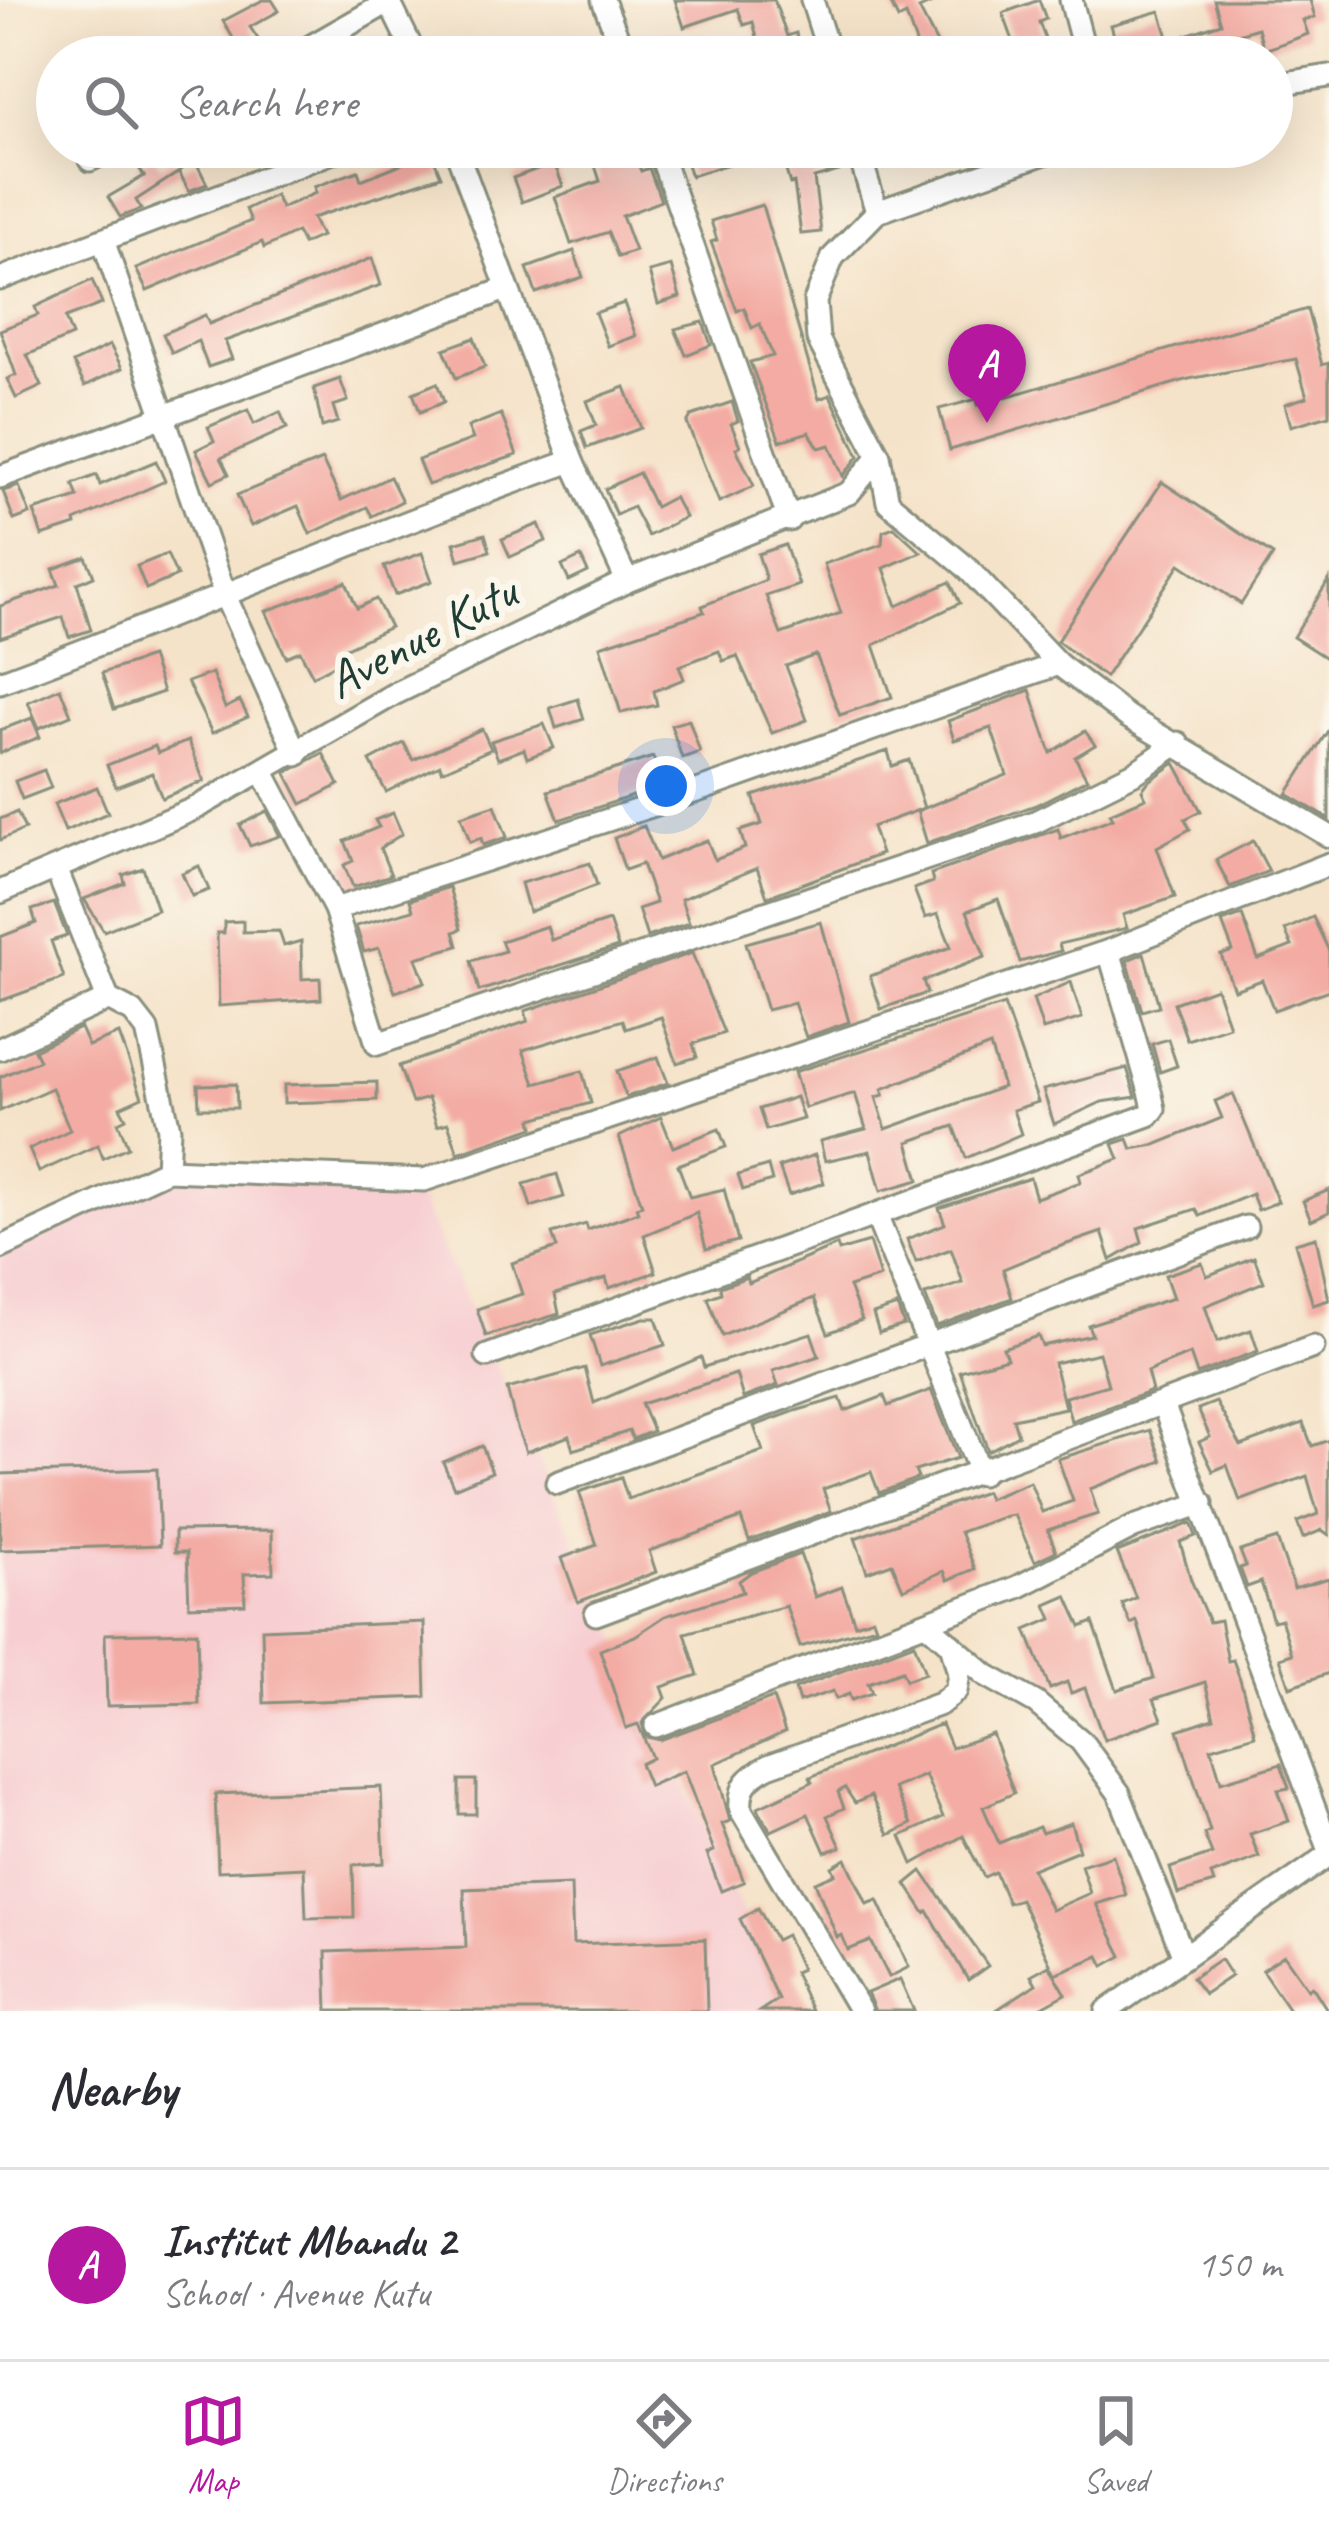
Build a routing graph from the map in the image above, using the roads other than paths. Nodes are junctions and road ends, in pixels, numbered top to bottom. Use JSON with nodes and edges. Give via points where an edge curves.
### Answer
{"nodes":[{"id":1,"x":603,"y":0,"type":"edge"},
{"id":2,"x":812,"y":0,"type":"edge"},
{"id":3,"x":1071,"y":0,"type":"edge"},
{"id":4,"x":391,"y":1,"type":"edge"},
{"id":5,"x":329,"y":36,"type":"edge"},
{"id":6,"x":407,"y":36,"type":"edge"},
{"id":7,"x":617,"y":36,"type":"edge"},
{"id":8,"x":823,"y":36,"type":"edge"},
{"id":9,"x":1080,"y":36,"type":"edge"},
{"id":10,"x":1329,"y":76,"type":"edge"},
{"id":11,"x":1293,"y":82,"type":"edge"},
{"id":12,"x":291,"y":168,"type":"edge"},
{"id":13,"x":463,"y":168,"type":"edge"},
{"id":14,"x":665,"y":168,"type":"edge"},
{"id":15,"x":863,"y":168,"type":"edge"},
{"id":16,"x":1002,"y":168,"type":"edge"},
{"id":17,"x":877,"y":212,"type":"junction"},
{"id":18,"x":103,"y":240,"type":"junction"},
{"id":19,"x":0,"y":279,"type":"edge"},
{"id":20,"x":506,"y":289,"type":"junction"},
{"id":21,"x":162,"y":416,"type":"junction"},
{"id":22,"x":879,"y":457,"type":"junction"},
{"id":23,"x":572,"y":461,"type":"junction"},
{"id":24,"x":0,"y":477,"type":"edge"},
{"id":25,"x":789,"y":520,"type":"junction"},
{"id":26,"x":627,"y":581,"type":"junction"},
{"id":27,"x":226,"y":598,"type":"junction"},
{"id":28,"x":1058,"y":664,"type":"junction"},
{"id":29,"x":0,"y":682,"type":"edge"},
{"id":30,"x":1178,"y":743,"type":"junction"},
{"id":31,"x":297,"y":755,"type":"junction"},
{"id":32,"x":263,"y":772,"type":"junction"},
{"id":33,"x":1329,"y":836,"type":"edge"},
{"id":34,"x":1329,"y":863,"type":"edge"},
{"id":35,"x":57,"y":871,"type":"junction"},
{"id":36,"x":0,"y":892,"type":"edge"},
{"id":37,"x":335,"y":909,"type":"junction"},
{"id":38,"x":1109,"y":950,"type":"junction"},
{"id":39,"x":109,"y":999,"type":"junction"},
{"id":40,"x":0,"y":1049,"type":"edge"},
{"id":41,"x":167,"y":1170,"type":"junction"},
{"id":42,"x":876,"y":1215,"type":"junction"},
{"id":43,"x":1246,"y":1228,"type":"dead end"},
{"id":44,"x":0,"y":1248,"type":"edge"},
{"id":45,"x":929,"y":1346,"type":"junction"},
{"id":46,"x":1313,"y":1348,"type":"dead end"},
{"id":47,"x":487,"y":1356,"type":"dead end"},
{"id":48,"x":1164,"y":1407,"type":"junction"},
{"id":49,"x":981,"y":1474,"type":"junction"},
{"id":50,"x":557,"y":1483,"type":"dead end"},
{"id":51,"x":1202,"y":1503,"type":"junction"},
{"id":52,"x":596,"y":1614,"type":"dead end"},
{"id":53,"x":926,"y":1623,"type":"junction"},
{"id":54,"x":951,"y":1645,"type":"junction"},
{"id":55,"x":656,"y":1726,"type":"dead end"},
{"id":56,"x":1329,"y":1851,"type":"edge"},
{"id":57,"x":1184,"y":1957,"type":"junction"},
{"id":58,"x":860,"y":2011,"type":"edge"},
{"id":59,"x":1107,"y":2011,"type":"edge"}],
"edges":[{"from":1,"to":7,"type":"street"},
{"from":2,"to":8,"type":"street"},
{"from":3,"to":9,"type":"street"},
{"from":4,"to":5,"type":"street"},
{"from":4,"to":6,"type":"street"},
{"from":10,"to":11,"type":"street"},
{"from":12,"to":18,"type":"street"},
{"from":13,"to":20,"type":"street"},
{"from":14,"to":25,"type":"street"},
{"from":15,"to":17,"type":"street"},
{"from":16,"to":17,"type":"street"},
{"from":17,"to":22,"type":"street","via":[[833,256],[815,301],[818,339]]},
{"from":18,"to":19,"type":"street"},
{"from":18,"to":21,"type":"street"},
{"from":20,"to":21,"type":"street"},
{"from":20,"to":23,"type":"street"},
{"from":21,"to":24,"type":"street"},
{"from":21,"to":27,"type":"street"},
{"from":22,"to":25,"type":"street","name":"Avenue Kutu","via":[[849,493]]},
{"from":22,"to":28,"type":"street","via":[[888,502],[966,567]]},
{"from":23,"to":26,"type":"street"},
{"from":23,"to":27,"type":"street","via":[[419,514]]},
{"from":25,"to":26,"type":"street","name":"Avenue Kutu"},
{"from":26,"to":31,"type":"street","name":"Avenue Kutu","via":[[396,693]]},
{"from":27,"to":29,"type":"street"},
{"from":27,"to":31,"type":"street"},
{"from":28,"to":30,"type":"street"},
{"from":28,"to":37,"type":"street"},
{"from":30,"to":33,"type":"street"},
{"from":30,"to":37,"type":"street","via":[[1035,822],[377,1044]]},
{"from":31,"to":32,"type":"street","name":"Avenue Kutu"},
{"from":32,"to":35,"type":"street","name":"Avenue Kutu"},
{"from":32,"to":37,"type":"street"},
{"from":34,"to":38,"type":"street"},
{"from":35,"to":36,"type":"street","name":"Avenue Kutu"},
{"from":35,"to":39,"type":"street"},
{"from":38,"to":41,"type":"street","via":[[424,1180]]},
{"from":38,"to":42,"type":"street","via":[[1151,1095],[1149,1115]]},
{"from":39,"to":40,"type":"street"},
{"from":39,"to":41,"type":"street","via":[[147,1030],[169,1129]]},
{"from":41,"to":44,"type":"street"},
{"from":42,"to":45,"type":"street"},
{"from":42,"to":47,"type":"street"},
{"from":43,"to":45,"type":"street"},
{"from":45,"to":49,"type":"street"},
{"from":45,"to":50,"type":"street"},
{"from":46,"to":48,"type":"street"},
{"from":48,"to":49,"type":"street"},
{"from":48,"to":51,"type":"street"},
{"from":49,"to":52,"type":"street"},
{"from":51,"to":53,"type":"street"},
{"from":51,"to":56,"type":"street"},
{"from":53,"to":54,"type":"street"},
{"from":53,"to":55,"type":"street"},
{"from":54,"to":57,"type":"street","via":[[1082,1741],[1119,1793]]},
{"from":54,"to":58,"type":"street","via":[[956,1691],[940,1704],[768,1766],[747,1778],[740,1794],[741,1810]]},
{"from":56,"to":57,"type":"street"},
{"from":57,"to":59,"type":"street"}]}
